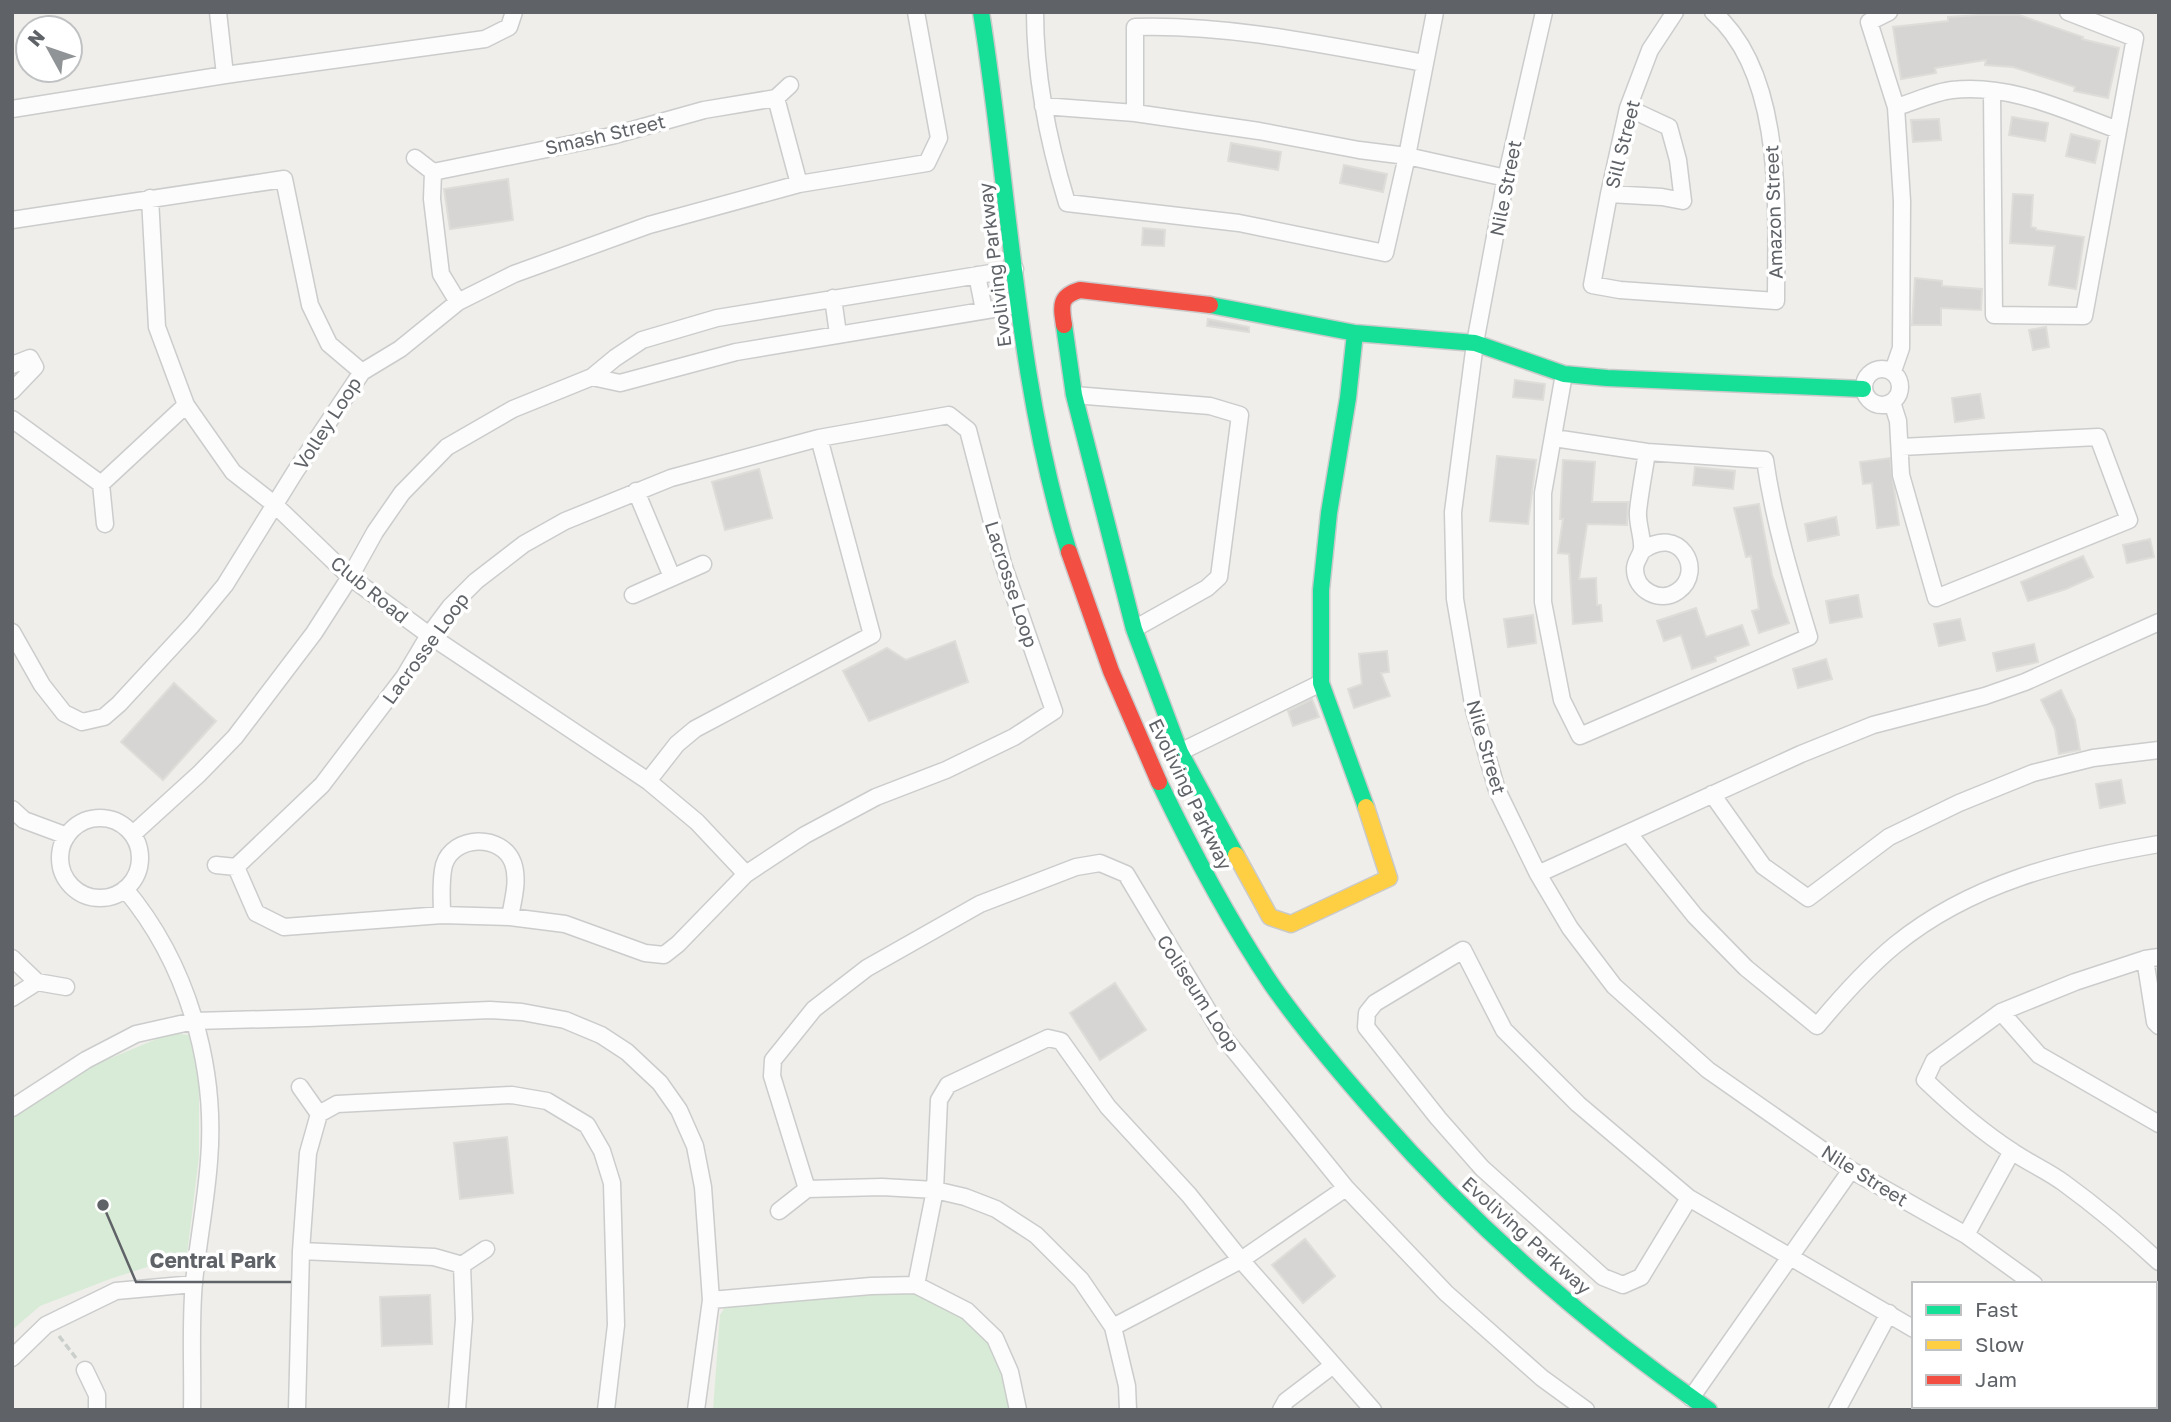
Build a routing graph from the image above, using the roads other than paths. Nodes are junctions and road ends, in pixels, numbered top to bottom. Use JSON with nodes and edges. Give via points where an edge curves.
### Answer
{"nodes":[{"id":1,"x":218,"y":12,"type":"edge"},
{"id":2,"x":514,"y":12,"type":"edge"},
{"id":3,"x":916,"y":12,"type":"edge"},
{"id":4,"x":981,"y":12,"type":"edge"},
{"id":5,"x":1035,"y":12,"type":"edge"},
{"id":6,"x":1435,"y":12,"type":"edge"},
{"id":7,"x":1544,"y":12,"type":"edge"},
{"id":8,"x":1675,"y":12,"type":"edge"},
{"id":9,"x":1713,"y":12,"type":"edge"},
{"id":10,"x":1889,"y":12,"type":"edge"},
{"id":11,"x":2068,"y":12,"type":"edge"},
{"id":12,"x":1424,"y":63,"type":"junction"},
{"id":13,"x":225,"y":75,"type":"junction"},
{"id":14,"x":790,"y":85,"type":"dead end"},
{"id":15,"x":1992,"y":90,"type":"junction"},
{"id":16,"x":776,"y":98,"type":"junction"},
{"id":17,"x":1043,"y":106,"type":"junction"},
{"id":18,"x":1896,"y":107,"type":"junction"},
{"id":19,"x":1628,"y":108,"type":"junction"},
{"id":20,"x":12,"y":109,"type":"edge"},
{"id":21,"x":1135,"y":113,"type":"junction"},
{"id":22,"x":2118,"y":130,"type":"junction"},
{"id":23,"x":1407,"y":156,"type":"junction"},
{"id":24,"x":415,"y":158,"type":"dead end"},
{"id":25,"x":433,"y":172,"type":"junction"},
{"id":26,"x":1506,"y":178,"type":"junction"},
{"id":27,"x":799,"y":184,"type":"junction"},
{"id":28,"x":1609,"y":194,"type":"junction"},
{"id":29,"x":150,"y":198,"type":"junction"},
{"id":30,"x":12,"y":220,"type":"edge"},
{"id":31,"x":1015,"y":269,"type":"junction"},
{"id":32,"x":977,"y":275,"type":"junction"},
{"id":33,"x":1592,"y":285,"type":"joint"},
{"id":34,"x":832,"y":298,"type":"junction"},
{"id":35,"x":458,"y":302,"type":"junction"},
{"id":36,"x":1018,"y":305,"type":"junction"},
{"id":37,"x":985,"y":310,"type":"junction"},
{"id":38,"x":1355,"y":333,"type":"junction"},
{"id":39,"x":838,"y":334,"type":"junction"},
{"id":40,"x":1475,"y":343,"type":"junction"},
{"id":41,"x":12,"y":365,"type":"edge"},
{"id":42,"x":1893,"y":371,"type":"junction"},
{"id":43,"x":362,"y":372,"type":"junction"},
{"id":44,"x":1564,"y":374,"type":"junction"},
{"id":45,"x":592,"y":377,"type":"junction"},
{"id":46,"x":1864,"y":389,"type":"junction"},
{"id":47,"x":12,"y":391,"type":"edge"},
{"id":48,"x":1074,"y":395,"type":"junction"},
{"id":49,"x":1892,"y":402,"type":"junction"},
{"id":50,"x":186,"y":405,"type":"junction"},
{"id":51,"x":12,"y":419,"type":"edge"},
{"id":52,"x":820,"y":438,"type":"junction"},
{"id":53,"x":1554,"y":438,"type":"junction"},
{"id":54,"x":1900,"y":447,"type":"junction"},
{"id":55,"x":1647,"y":452,"type":"junction"},
{"id":56,"x":101,"y":484,"type":"junction"},
{"id":57,"x":636,"y":491,"type":"junction"},
{"id":58,"x":274,"y":504,"type":"junction"},
{"id":59,"x":104,"y":524,"type":"dead end"},
{"id":60,"x":1642,"y":551,"type":"dead end"},
{"id":61,"x":703,"y":564,"type":"dead end"},
{"id":62,"x":350,"y":577,"type":"junction"},
{"id":63,"x":672,"y":577,"type":"junction"},
{"id":64,"x":633,"y":595,"type":"dead end"},
{"id":65,"x":2159,"y":622,"type":"edge"},
{"id":66,"x":1134,"y":629,"type":"junction"},
{"id":67,"x":12,"y":632,"type":"edge"},
{"id":68,"x":429,"y":635,"type":"junction"},
{"id":69,"x":1321,"y":683,"type":"junction"},
{"id":70,"x":2159,"y":750,"type":"edge"},
{"id":71,"x":1180,"y":752,"type":"junction"},
{"id":72,"x":648,"y":781,"type":"junction"},
{"id":73,"x":1712,"y":794,"type":"junction"},
{"id":74,"x":18,"y":815,"type":"edge"},
{"id":75,"x":133,"y":834,"type":"junction"},
{"id":76,"x":1629,"y":834,"type":"junction"},
{"id":77,"x":67,"y":835,"type":"junction"},
{"id":78,"x":2159,"y":844,"type":"edge"},
{"id":79,"x":216,"y":865,"type":"dead end"},
{"id":80,"x":236,"y":867,"type":"junction"},
{"id":81,"x":746,"y":874,"type":"junction"},
{"id":82,"x":1538,"y":874,"type":"junction"},
{"id":83,"x":125,"y":889,"type":"junction"},
{"id":84,"x":442,"y":915,"type":"junction"},
{"id":85,"x":510,"y":917,"type":"junction"},
{"id":86,"x":12,"y":958,"type":"edge"},
{"id":87,"x":2152,"y":958,"type":"edge"},
{"id":88,"x":37,"y":982,"type":"junction"},
{"id":89,"x":66,"y":987,"type":"dead end"},
{"id":90,"x":12,"y":998,"type":"edge"},
{"id":91,"x":2001,"y":1012,"type":"junction"},
{"id":92,"x":194,"y":1021,"type":"junction"},
{"id":93,"x":2159,"y":1026,"type":"edge"},
{"id":94,"x":300,"y":1087,"type":"dead end"},
{"id":95,"x":12,"y":1108,"type":"edge"},
{"id":96,"x":319,"y":1114,"type":"junction"},
{"id":97,"x":2159,"y":1124,"type":"edge"},
{"id":98,"x":2012,"y":1151,"type":"junction"},
{"id":99,"x":1851,"y":1170,"type":"junction"},
{"id":100,"x":1346,"y":1188,"type":"junction"},
{"id":101,"x":807,"y":1189,"type":"junction"},
{"id":102,"x":935,"y":1190,"type":"junction"},
{"id":103,"x":1689,"y":1198,"type":"junction"},
{"id":104,"x":779,"y":1211,"type":"dead end"},
{"id":105,"x":1966,"y":1235,"type":"junction"},
{"id":106,"x":486,"y":1249,"type":"dead end"},
{"id":107,"x":301,"y":1251,"type":"junction"},
{"id":108,"x":1791,"y":1255,"type":"junction"},
{"id":109,"x":1241,"y":1260,"type":"junction"},
{"id":110,"x":2159,"y":1262,"type":"edge"},
{"id":111,"x":462,"y":1265,"type":"junction"},
{"id":112,"x":2031,"y":1282,"type":"edge"},
{"id":113,"x":194,"y":1284,"type":"junction"},
{"id":114,"x":916,"y":1285,"type":"junction"},
{"id":115,"x":711,"y":1300,"type":"junction"},
{"id":116,"x":1889,"y":1313,"type":"junction"},
{"id":117,"x":1113,"y":1327,"type":"junction"},
{"id":118,"x":1912,"y":1328,"type":"edge"},
{"id":119,"x":12,"y":1359,"type":"edge"},
{"id":120,"x":1332,"y":1366,"type":"junction"},
{"id":121,"x":85,"y":1370,"type":"road end"},
{"id":122,"x":1691,"y":1398,"type":"junction"},
{"id":123,"x":97,"y":1410,"type":"edge"},
{"id":124,"x":192,"y":1410,"type":"edge"},
{"id":125,"x":297,"y":1410,"type":"edge"},
{"id":126,"x":457,"y":1410,"type":"edge"},
{"id":127,"x":606,"y":1410,"type":"edge"},
{"id":128,"x":696,"y":1410,"type":"edge"},
{"id":129,"x":1018,"y":1410,"type":"edge"},
{"id":130,"x":1128,"y":1410,"type":"edge"},
{"id":131,"x":1281,"y":1410,"type":"edge"},
{"id":132,"x":1373,"y":1410,"type":"edge"},
{"id":133,"x":1587,"y":1410,"type":"edge"},
{"id":134,"x":1709,"y":1410,"type":"edge"},
{"id":135,"x":1837,"y":1410,"type":"edge"}],
"edges":[{"from":1,"to":13,"type":"street"},
{"from":2,"to":13,"type":"street","via":[[509,27],[485,39]]},
{"from":3,"to":27,"type":"street","via":[[939,138],[928,163]]},
{"from":4,"to":31,"type":"street","name":"Evoliving Parkway"},
{"from":5,"to":17,"type":"street"},
{"from":6,"to":12,"type":"street"},
{"from":7,"to":26,"type":"street","name":"Nile Street"},
{"from":8,"to":19,"type":"street","name":"Sill Street","via":[[1650,50]]},
{"from":9,"to":33,"type":"street","name":"Amazon Street","via":[[1739,41],[1753,69],[1770,131],[1776,186],[1776,301]]},
{"from":10,"to":18,"type":"street","via":[[1869,22]]},
{"from":11,"to":22,"type":"street","via":[[2135,38]]},
{"from":12,"to":21,"type":"street","via":[[1276,37],[1135,27]]},
{"from":12,"to":23,"type":"street"},
{"from":13,"to":20,"type":"street"},
{"from":14,"to":16,"type":"street"},
{"from":15,"to":18,"type":"street","via":[[1949,90]]},
{"from":15,"to":22,"type":"street","via":[[2022,95]]},
{"from":15,"to":22,"type":"street","via":[[1994,315],[2084,316]]},
{"from":16,"to":25,"type":"street","name":"Smash Street"},
{"from":16,"to":27,"type":"street"},
{"from":17,"to":21,"type":"street"},
{"from":17,"to":23,"type":"street","via":[[1067,203],[1239,223],[1385,253]]},
{"from":18,"to":42,"type":"street","via":[[1902,201],[1901,348]]},
{"from":19,"to":28,"type":"street","name":"Sill Street"},
{"from":19,"to":28,"type":"street","via":[[1669,127],[1683,201]]},
{"from":21,"to":23,"type":"street"},
{"from":23,"to":26,"type":"street"},
{"from":24,"to":25,"type":"street"},
{"from":25,"to":35,"type":"street","via":[[441,274]]},
{"from":26,"to":40,"type":"street","name":"Nile Street"},
{"from":27,"to":35,"type":"street","via":[[649,225],[514,274]]},
{"from":28,"to":33,"type":"street","name":"Sill Street"},
{"from":29,"to":30,"type":"street","name":"Volley Loop"},
{"from":29,"to":43,"type":"street","name":"Volley Loop","via":[[293,177],[310,305],[329,344]]},
{"from":29,"to":50,"type":"street","name":"Club Road","via":[[157,327]]},
{"from":31,"to":32,"type":"street"},
{"from":31,"to":36,"type":"street","name":"Evoliving Parkway"},
{"from":32,"to":34,"type":"street"},
{"from":32,"to":37,"type":"street"},
{"from":34,"to":39,"type":"street"},
{"from":34,"to":45,"type":"street","via":[[717,318],[642,340]]},
{"from":35,"to":43,"type":"street","via":[[400,349]]},
{"from":36,"to":37,"type":"street"},
{"from":36,"to":122,"type":"street","name":"Evoliving Parkway","via":[[1049,479],[1066,544],[1112,677],[1169,806],[1261,967],[1331,1062],[1417,1162],[1576,1309]]},
{"from":37,"to":39,"type":"street"},
{"from":38,"to":40,"type":"street"},
{"from":38,"to":48,"type":"street","via":[[1194,302],[1080,290],[1063,297],[1062,310]]},
{"from":38,"to":69,"type":"street","via":[[1321,590]]},
{"from":39,"to":45,"type":"street","via":[[736,352],[620,383]]},
{"from":40,"to":44,"type":"street"},
{"from":40,"to":82,"type":"street","name":"Nile Street","via":[[1453,512],[1455,599],[1474,710],[1497,790]]},
{"from":41,"to":47,"type":"street","via":[[30,358],[35,367]]},
{"from":42,"to":46,"type":"street","via":[[1873,370],[1865,378]]},
{"from":42,"to":49,"type":"street","via":[[1901,387]]},
{"from":43,"to":58,"type":"street","name":"Volley Loop"},
{"from":44,"to":46,"type":"street"},
{"from":44,"to":53,"type":"street"},
{"from":45,"to":62,"type":"street","via":[[513,409],[447,447],[402,493]]},
{"from":46,"to":49,"type":"street","via":[[1874,404]]},
{"from":48,"to":66,"type":"street"},
{"from":48,"to":66,"type":"street","via":[[1210,406],[1240,415],[1219,577]]},
{"from":49,"to":54,"type":"street"},
{"from":50,"to":56,"type":"street"},
{"from":50,"to":58,"type":"street","name":"Club Road","via":[[233,472]]},
{"from":51,"to":56,"type":"street"},
{"from":52,"to":57,"type":"street","name":"Lacrosse Loop"},
{"from":52,"to":72,"type":"street","via":[[872,635],[695,729]]},
{"from":52,"to":81,"type":"street","name":"Lacrosse Loop","via":[[949,415],[968,430],[1003,564],[1054,712],[946,770],[876,797]]},
{"from":53,"to":55,"type":"street"},
{"from":53,"to":55,"type":"street","via":[[1544,493],[1543,602],[1562,700],[1580,736],[1810,638],[1780,541],[1765,460]]},
{"from":54,"to":54,"type":"street","via":[[1901,475],[1936,598],[2129,520],[2098,437]]},
{"from":55,"to":60,"type":"street","via":[[1638,514]]},
{"from":56,"to":59,"type":"street"},
{"from":57,"to":63,"type":"street"},
{"from":57,"to":68,"type":"street","name":"Lacrosse Loop","via":[[524,544],[476,581]]},
{"from":58,"to":62,"type":"street","name":"Club Road"},
{"from":58,"to":67,"type":"street","name":"Volley Loop","via":[[225,585],[104,717],[82,722],[64,713]]},
{"from":61,"to":63,"type":"street"},
{"from":62,"to":68,"type":"street","name":"Club Road"},
{"from":62,"to":75,"type":"street","via":[[235,737]]},
{"from":63,"to":64,"type":"street"},
{"from":65,"to":73,"type":"street","via":[[2025,682],[1873,725]]},
{"from":66,"to":71,"type":"street"},
{"from":68,"to":72,"type":"street","name":"Club Road"},
{"from":68,"to":80,"type":"street","name":"Lacrosse Loop","via":[[404,677],[322,785]]},
{"from":69,"to":71,"type":"street"},
{"from":69,"to":71,"type":"street","via":[[1389,878],[1291,924],[1270,917]]},
{"from":70,"to":73,"type":"street","via":[[2093,758],[2033,773],[1959,803],[1889,837],[1808,898],[1763,866]]},
{"from":72,"to":81,"type":"street","name":"Club Road","via":[[697,822]]},
{"from":73,"to":76,"type":"street"},
{"from":74,"to":77,"type":"street"},
{"from":75,"to":77,"type":"street","via":[[124,825],[100,818],[87,820]]},
{"from":75,"to":83,"type":"street","via":[[139,869]]},
{"from":76,"to":78,"type":"street","via":[[1695,916],[1746,968],[1817,1026],[1854,982],[1896,944],[1990,887],[2060,864]]},
{"from":76,"to":82,"type":"street"},
{"from":77,"to":83,"type":"street","via":[[60,860],[69,883],[90,897],[102,898]]},
{"from":79,"to":80,"type":"street"},
{"from":80,"to":84,"type":"street","name":"Lacrosse Loop","via":[[256,913],[284,927]]},
{"from":81,"to":85,"type":"street","name":"Lacrosse Loop","via":[[664,955],[645,953],[565,924]]},
{"from":82,"to":99,"type":"street","name":"Nile Street","via":[[1570,928],[1614,986],[1708,1070]]},
{"from":83,"to":92,"type":"street","via":[[147,915]]},
{"from":84,"to":85,"type":"street","name":"Lacrosse Loop"},
{"from":84,"to":85,"type":"street","via":[[445,863],[458,847],[478,840],[498,846],[512,861],[516,882]]},
{"from":86,"to":88,"type":"street"},
{"from":87,"to":91,"type":"street"},
{"from":87,"to":93,"type":"street","via":[[2155,1022]]},
{"from":88,"to":89,"type":"street"},
{"from":88,"to":90,"type":"street"},
{"from":91,"to":97,"type":"street","via":[[2039,1055]]},
{"from":91,"to":98,"type":"street","via":[[1934,1061],[1925,1080]]},
{"from":92,"to":95,"type":"street","via":[[136,1034]]},
{"from":92,"to":113,"type":"street","via":[[208,1081],[210,1117]]},
{"from":92,"to":115,"type":"street","via":[[490,1010],[565,1020],[601,1035],[660,1083],[695,1146],[703,1187]]},
{"from":94,"to":96,"type":"street"},
{"from":96,"to":107,"type":"street","via":[[308,1153]]},
{"from":96,"to":127,"type":"street","via":[[337,1104],[512,1096],[547,1101],[587,1125],[612,1183],[616,1325]]},
{"from":98,"to":105,"type":"street"},
{"from":98,"to":110,"type":"street","via":[[2062,1181]]},
{"from":99,"to":105,"type":"street","name":"Nile Street"},
{"from":99,"to":108,"type":"street"},
{"from":100,"to":101,"type":"street","name":"Coliseum Loop","via":[[1225,1039],[1125,874],[1100,863],[1076,867],[980,904],[867,968],[814,1009],[773,1060],[772,1076]]},
{"from":100,"to":109,"type":"street"},
{"from":100,"to":133,"type":"street","name":"Coliseum Loop","via":[[1446,1293],[1542,1378]]},
{"from":101,"to":102,"type":"street"},
{"from":101,"to":104,"type":"street"},
{"from":102,"to":109,"type":"street","via":[[939,1100],[948,1085],[1048,1038],[1061,1041],[1108,1107]]},
{"from":102,"to":114,"type":"street"},
{"from":102,"to":117,"type":"street","via":[[996,1209],[1036,1235],[1081,1280]]},
{"from":103,"to":103,"type":"street","via":[[1578,1104],[1504,1030],[1463,950],[1374,1003],[1367,1013],[1366,1027],[1482,1168],[1603,1277],[1623,1285],[1641,1277]]},
{"from":103,"to":108,"type":"street"},
{"from":105,"to":112,"type":"street","name":"Nile Street"},
{"from":106,"to":111,"type":"street"},
{"from":107,"to":111,"type":"street","via":[[434,1257]]},
{"from":107,"to":125,"type":"street"},
{"from":108,"to":116,"type":"street"},
{"from":108,"to":122,"type":"street"},
{"from":109,"to":117,"type":"street"},
{"from":109,"to":120,"type":"street"},
{"from":111,"to":126,"type":"street","via":[[464,1319]]},
{"from":113,"to":119,"type":"street","via":[[116,1292],[50,1323]]},
{"from":113,"to":124,"type":"street"},
{"from":114,"to":115,"type":"street"},
{"from":114,"to":129,"type":"street","via":[[967,1311],[995,1338],[1010,1372]]},
{"from":115,"to":128,"type":"street"},
{"from":116,"to":118,"type":"street"},
{"from":116,"to":135,"type":"street"},
{"from":117,"to":130,"type":"street"},
{"from":120,"to":131,"type":"street","via":[[1286,1401]]},
{"from":120,"to":132,"type":"street"},
{"from":121,"to":123,"type":"street","via":[[97,1395]]},
{"from":122,"to":134,"type":"street","name":"Evoliving Parkway"}]}
